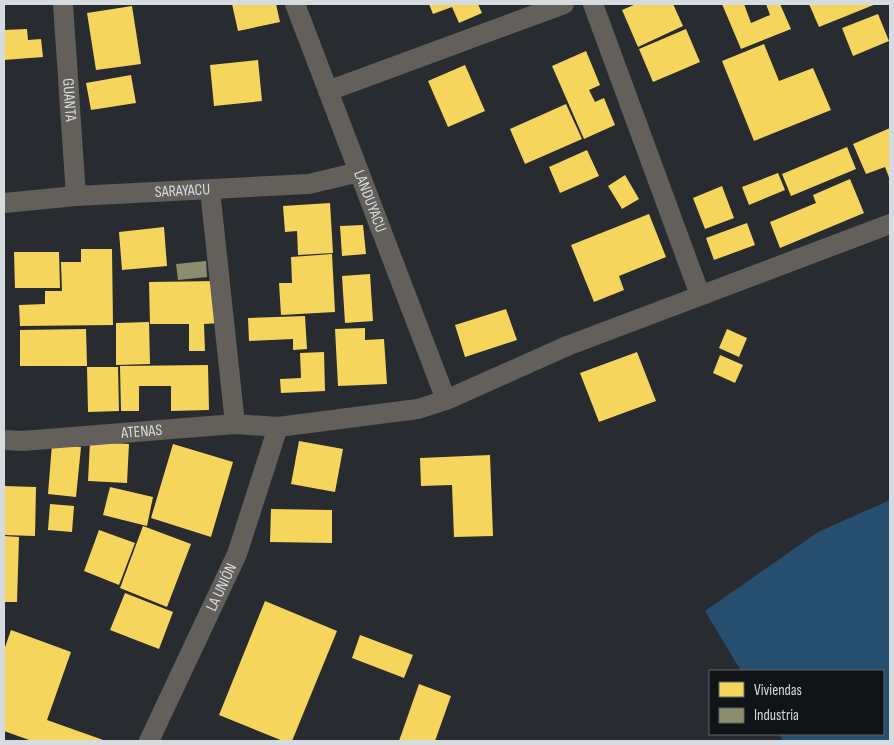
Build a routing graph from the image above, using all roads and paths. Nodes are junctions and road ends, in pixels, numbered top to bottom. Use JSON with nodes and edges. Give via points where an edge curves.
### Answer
{"nodes":[{"id":1,"x":63,"y":4,"type":"edge"},
{"id":2,"x":295,"y":4,"type":"edge"},
{"id":3,"x":564,"y":4,"type":"edge"},
{"id":4,"x":593,"y":4,"type":"edge"},
{"id":5,"x":328,"y":91,"type":"junction"},
{"id":6,"x":359,"y":172,"type":"junction"},
{"id":7,"x":210,"y":190,"type":"junction"},
{"id":8,"x":76,"y":196,"type":"junction"},
{"id":9,"x":4,"y":203,"type":"edge"},
{"id":10,"x":890,"y":224,"type":"edge"},
{"id":11,"x":700,"y":295,"type":"junction"},
{"id":12,"x":446,"y":400,"type":"junction"},
{"id":13,"x":235,"y":424,"type":"junction"},
{"id":14,"x":278,"y":427,"type":"junction"},
{"id":15,"x":4,"y":440,"type":"edge"},
{"id":16,"x":149,"y":741,"type":"edge"}],
"edges":[{"from":1,"to":8,"type":"street","name":"GUANTA"},
{"from":2,"to":5,"type":"street","name":"LANDUYACU"},
{"from":3,"to":5,"type":"street"},
{"from":4,"to":11,"type":"street"},
{"from":5,"to":6,"type":"street","name":"LANDUYACU"},
{"from":6,"to":7,"type":"street","name":"SARAYACU","via":[[308,184]]},
{"from":6,"to":12,"type":"street","name":"LANDUYACU"},
{"from":7,"to":8,"type":"street","name":"SARAYACU"},
{"from":7,"to":13,"type":"street"},
{"from":8,"to":9,"type":"street","name":"SARAYACU"},
{"from":10,"to":11,"type":"street","name":"ATENAS"},
{"from":11,"to":12,"type":"street","name":"ATENAS","via":[[567,346]]},
{"from":12,"to":14,"type":"street","name":"ATENAS","via":[[418,409]]},
{"from":13,"to":14,"type":"street","name":"ATENAS"},
{"from":13,"to":15,"type":"street","name":"ATENAS","via":[[22,442]]},
{"from":14,"to":16,"type":"street","name":"LA UNIÓN","via":[[237,554]]}]}
